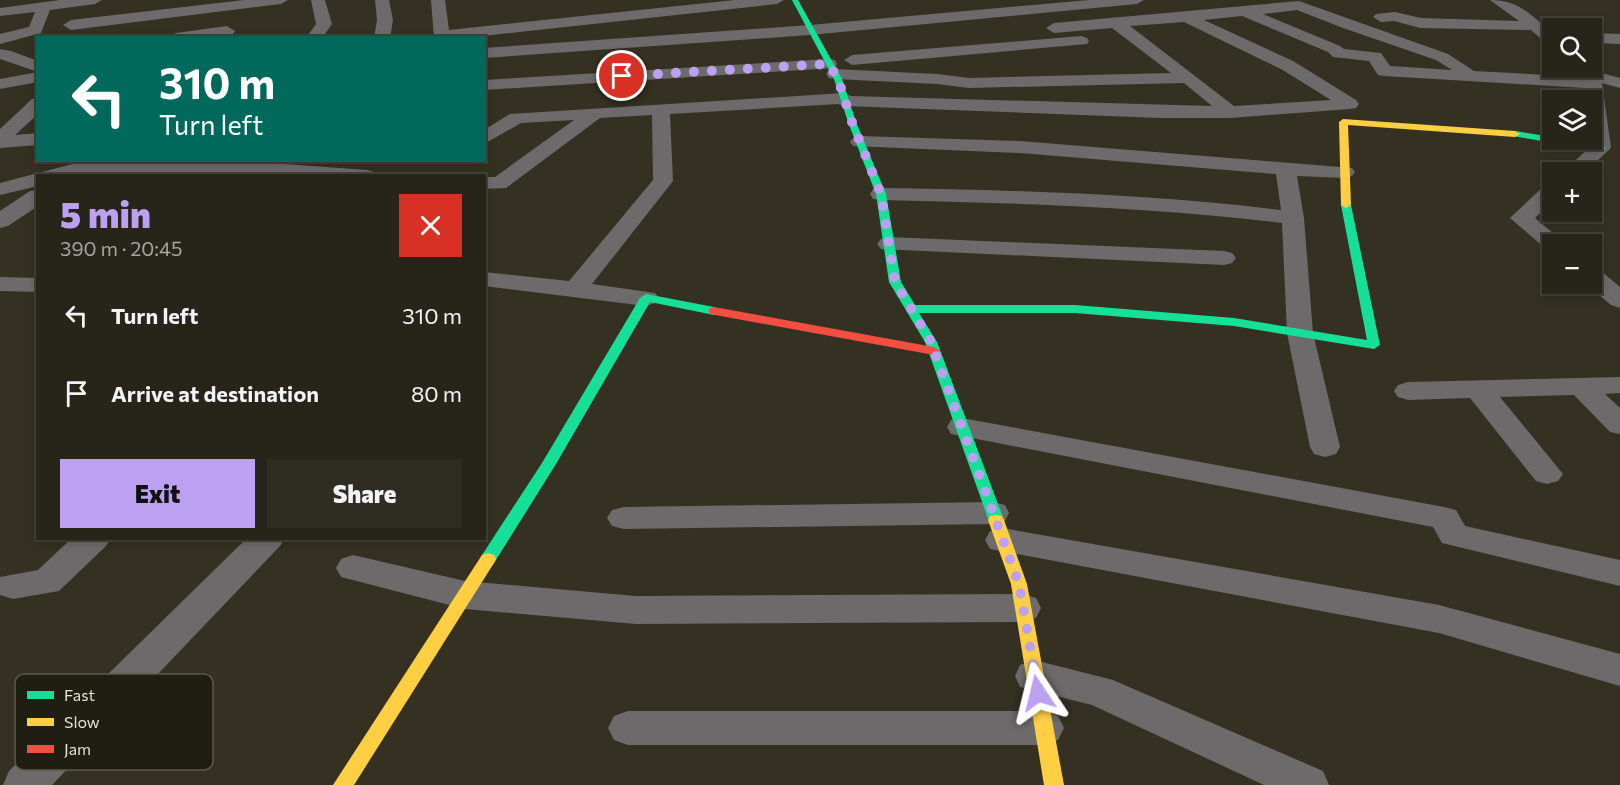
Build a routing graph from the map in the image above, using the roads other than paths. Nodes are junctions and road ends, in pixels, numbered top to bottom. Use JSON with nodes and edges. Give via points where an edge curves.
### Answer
{"nodes":[{"id":1,"x":95,"y":0,"type":"edge"},
{"id":2,"x":281,"y":0,"type":"edge"},
{"id":3,"x":318,"y":0,"type":"edge"},
{"id":4,"x":382,"y":0,"type":"edge"},
{"id":5,"x":777,"y":0,"type":"edge"},
{"id":6,"x":795,"y":0,"type":"edge"},
{"id":7,"x":1137,"y":0,"type":"edge"},
{"id":8,"x":1325,"y":0,"type":"edge"},
{"id":9,"x":1497,"y":0,"type":"edge"},
{"id":10,"x":1299,"y":5,"type":"junction"},
{"id":11,"x":44,"y":6,"type":"junction"},
{"id":12,"x":159,"y":7,"type":"edge"},
{"id":13,"x":444,"y":10,"type":"edge"},
{"id":14,"x":1244,"y":11,"type":"junction"},
{"id":15,"x":0,"y":12,"type":"edge"},
{"id":16,"x":1186,"y":17,"type":"junction"},
{"id":17,"x":1381,"y":17,"type":"dead end"},
{"id":18,"x":1116,"y":23,"type":"junction"},
{"id":19,"x":71,"y":25,"type":"dead end"},
{"id":20,"x":1535,"y":26,"type":"junction"},
{"id":21,"x":1054,"y":28,"type":"dead end"},
{"id":22,"x":150,"y":30,"type":"dead end"},
{"id":23,"x":810,"y":30,"type":"junction"},
{"id":24,"x":1542,"y":31,"type":"edge"},
{"id":25,"x":191,"y":36,"type":"edge"},
{"id":26,"x":223,"y":36,"type":"edge"},
{"id":27,"x":315,"y":36,"type":"edge"},
{"id":28,"x":382,"y":36,"type":"edge"},
{"id":29,"x":442,"y":36,"type":"edge"},
{"id":30,"x":1134,"y":37,"type":"junction"},
{"id":31,"x":1602,"y":38,"type":"edge"},
{"id":32,"x":0,"y":39,"type":"edge"},
{"id":33,"x":1620,"y":39,"type":"edge"},
{"id":34,"x":486,"y":53,"type":"edge"},
{"id":35,"x":0,"y":54,"type":"edge"},
{"id":36,"x":36,"y":66,"type":"edge"},
{"id":37,"x":831,"y":67,"type":"junction"},
{"id":38,"x":1542,"y":75,"type":"edge"},
{"id":39,"x":1476,"y":76,"type":"junction"},
{"id":40,"x":36,"y":77,"type":"edge"},
{"id":41,"x":1188,"y":78,"type":"junction"},
{"id":42,"x":1601,"y":78,"type":"edge"},
{"id":43,"x":1620,"y":83,"type":"edge"},
{"id":44,"x":0,"y":84,"type":"edge"},
{"id":45,"x":486,"y":85,"type":"edge"},
{"id":46,"x":845,"y":99,"type":"junction"},
{"id":47,"x":36,"y":105,"type":"edge"},
{"id":48,"x":661,"y":110,"type":"junction"},
{"id":49,"x":1230,"y":112,"type":"junction"},
{"id":50,"x":594,"y":114,"type":"junction"},
{"id":51,"x":486,"y":137,"type":"edge"},
{"id":52,"x":1542,"y":138,"type":"edge"},
{"id":53,"x":36,"y":139,"type":"edge"},
{"id":54,"x":0,"y":141,"type":"edge"},
{"id":55,"x":860,"y":142,"type":"junction"},
{"id":56,"x":1599,"y":150,"type":"edge"},
{"id":57,"x":1585,"y":162,"type":"edge"},
{"id":58,"x":1286,"y":169,"type":"junction"},
{"id":59,"x":77,"y":171,"type":"edge"},
{"id":60,"x":171,"y":172,"type":"edge"},
{"id":61,"x":215,"y":172,"type":"edge"},
{"id":62,"x":1345,"y":172,"type":"junction"},
{"id":63,"x":61,"y":174,"type":"edge"},
{"id":64,"x":323,"y":174,"type":"edge"},
{"id":65,"x":36,"y":180,"type":"edge"},
{"id":66,"x":486,"y":183,"type":"edge"},
{"id":67,"x":0,"y":189,"type":"edge"},
{"id":68,"x":881,"y":194,"type":"junction"},
{"id":69,"x":36,"y":197,"type":"edge"},
{"id":70,"x":1542,"y":200,"type":"edge"},
{"id":71,"x":1293,"y":218,"type":"junction"},
{"id":72,"x":0,"y":221,"type":"edge"},
{"id":73,"x":1542,"y":235,"type":"edge"},
{"id":74,"x":889,"y":244,"type":"junction"},
{"id":75,"x":1224,"y":258,"type":"dead end"},
{"id":76,"x":494,"y":280,"type":"edge"},
{"id":77,"x":0,"y":284,"type":"edge"},
{"id":78,"x":36,"y":285,"type":"edge"},
{"id":79,"x":1602,"y":285,"type":"edge"},
{"id":80,"x":576,"y":289,"type":"junction"},
{"id":81,"x":486,"y":297,"type":"edge"},
{"id":82,"x":646,"y":298,"type":"junction"},
{"id":83,"x":1620,"y":300,"type":"edge"},
{"id":84,"x":911,"y":309,"type":"junction"},
{"id":85,"x":1300,"y":333,"type":"junction"},
{"id":86,"x":934,"y":351,"type":"junction"},
{"id":87,"x":1620,"y":385,"type":"edge"},
{"id":88,"x":1581,"y":386,"type":"junction"},
{"id":89,"x":1477,"y":388,"type":"junction"},
{"id":90,"x":1408,"y":391,"type":"dead end"},
{"id":91,"x":1620,"y":425,"type":"edge"},
{"id":92,"x":962,"y":427,"type":"junction"},
{"id":93,"x":1325,"y":447,"type":"dead end"},
{"id":94,"x":1547,"y":474,"type":"dead end"},
{"id":95,"x":624,"y":518,"type":"dead end"},
{"id":96,"x":998,"y":526,"type":"junction"},
{"id":97,"x":92,"y":540,"type":"edge"},
{"id":98,"x":266,"y":540,"type":"edge"},
{"id":99,"x":353,"y":568,"type":"dead end"},
{"id":100,"x":1620,"y":573,"type":"edge"},
{"id":101,"x":4,"y":587,"type":"edge"},
{"id":102,"x":465,"y":595,"type":"junction"},
{"id":103,"x":1023,"y":608,"type":"junction"},
{"id":104,"x":1620,"y":670,"type":"edge"},
{"id":105,"x":134,"y":674,"type":"edge"},
{"id":106,"x":1034,"y":676,"type":"junction"},
{"id":107,"x":628,"y":728,"type":"dead end"},
{"id":108,"x":1044,"y":728,"type":"junction"},
{"id":109,"x":39,"y":770,"type":"edge"},
{"id":110,"x":24,"y":785,"type":"edge"},
{"id":111,"x":343,"y":785,"type":"edge"},
{"id":112,"x":1054,"y":785,"type":"edge"},
{"id":113,"x":1308,"y":785,"type":"edge"}],
"edges":[{"from":1,"to":11,"type":"street"},
{"from":2,"to":12,"type":"street"},
{"from":3,"to":27,"type":"street","via":[[324,24]]},
{"from":4,"to":28,"type":"street","via":[[386,20]]},
{"from":5,"to":29,"type":"street"},
{"from":6,"to":23,"type":"street"},
{"from":7,"to":23,"type":"street"},
{"from":8,"to":10,"type":"street","via":[[1329,2]]},
{"from":9,"to":20,"type":"street"},
{"from":10,"to":14,"type":"street"},
{"from":10,"to":39,"type":"street","via":[[1442,57]]},
{"from":11,"to":15,"type":"street"},
{"from":11,"to":32,"type":"street","via":[[36,30]]},
{"from":12,"to":19,"type":"street"},
{"from":12,"to":22,"type":"street"},
{"from":13,"to":29,"type":"street"},
{"from":14,"to":16,"type":"street"},
{"from":14,"to":39,"type":"street","via":[[1339,54],[1375,56],[1383,71]]},
{"from":16,"to":18,"type":"street"},
{"from":16,"to":49,"type":"street","via":[[1287,65],[1350,104]]},
{"from":17,"to":20,"type":"street","via":[[1395,16],[1420,23]]},
{"from":18,"to":21,"type":"street"},
{"from":18,"to":30,"type":"street"},
{"from":20,"to":24,"type":"street"},
{"from":23,"to":34,"type":"street"},
{"from":23,"to":37,"type":"street"},
{"from":25,"to":26,"type":"street","via":[[227,31]]},
{"from":30,"to":37,"type":"street"},
{"from":30,"to":41,"type":"street"},
{"from":31,"to":33,"type":"street"},
{"from":35,"to":36,"type":"street"},
{"from":37,"to":41,"type":"street","via":[[969,83]]},
{"from":37,"to":45,"type":"street"},
{"from":37,"to":46,"type":"street"},
{"from":38,"to":39,"type":"street"},
{"from":40,"to":44,"type":"street"},
{"from":41,"to":49,"type":"street"},
{"from":42,"to":43,"type":"street"},
{"from":46,"to":48,"type":"street"},
{"from":46,"to":49,"type":"street"},
{"from":46,"to":55,"type":"street"},
{"from":47,"to":54,"type":"street"},
{"from":48,"to":50,"type":"street"},
{"from":48,"to":80,"type":"street","via":[[663,181]]},
{"from":50,"to":51,"type":"street","via":[[517,118]]},
{"from":50,"to":66,"type":"street","via":[[499,184]]},
{"from":52,"to":62,"type":"street","via":[[1496,131],[1343,122]]},
{"from":53,"to":54,"type":"street"},
{"from":55,"to":58,"type":"street","via":[[911,141]]},
{"from":55,"to":68,"type":"street"},
{"from":56,"to":57,"type":"street"},
{"from":58,"to":62,"type":"street"},
{"from":58,"to":71,"type":"street"},
{"from":59,"to":60,"type":"street"},
{"from":59,"to":63,"type":"street"},
{"from":60,"to":61,"type":"street"},
{"from":61,"to":64,"type":"street"},
{"from":62,"to":85,"type":"street","via":[[1346,215],[1374,345]]},
{"from":65,"to":67,"type":"street"},
{"from":68,"to":71,"type":"street","via":[[1018,197]]},
{"from":68,"to":74,"type":"street"},
{"from":69,"to":72,"type":"street"},
{"from":70,"to":73,"type":"street","via":[[1521,218]]},
{"from":71,"to":85,"type":"street"},
{"from":74,"to":75,"type":"street"},
{"from":74,"to":84,"type":"street","via":[[895,282]]},
{"from":76,"to":80,"type":"street"},
{"from":76,"to":81,"type":"street"},
{"from":77,"to":78,"type":"street"},
{"from":79,"to":83,"type":"street"},
{"from":80,"to":82,"type":"street"},
{"from":82,"to":86,"type":"street"},
{"from":82,"to":102,"type":"street","via":[[549,465]]},
{"from":84,"to":85,"type":"street","via":[[1075,309],[1234,322]]},
{"from":84,"to":86,"type":"street"},
{"from":85,"to":93,"type":"street"},
{"from":86,"to":92,"type":"street"},
{"from":87,"to":88,"type":"street"},
{"from":88,"to":89,"type":"street"},
{"from":88,"to":91,"type":"street"},
{"from":89,"to":90,"type":"street"},
{"from":89,"to":94,"type":"street"},
{"from":92,"to":96,"type":"street"},
{"from":92,"to":100,"type":"street","via":[[1444,518],[1454,535]]},
{"from":95,"to":96,"type":"street"},
{"from":96,"to":103,"type":"street","via":[[1019,584]]},
{"from":96,"to":104,"type":"street","via":[[1439,619]]},
{"from":97,"to":101,"type":"street","via":[[47,582]]},
{"from":98,"to":105,"type":"street"},
{"from":99,"to":102,"type":"street"},
{"from":102,"to":103,"type":"street","via":[[636,610]]},
{"from":102,"to":111,"type":"street"},
{"from":103,"to":106,"type":"street"},
{"from":106,"to":108,"type":"street"},
{"from":106,"to":113,"type":"street","via":[[1099,691]]},
{"from":107,"to":108,"type":"street"},
{"from":108,"to":112,"type":"street"},
{"from":109,"to":110,"type":"street"}]}
